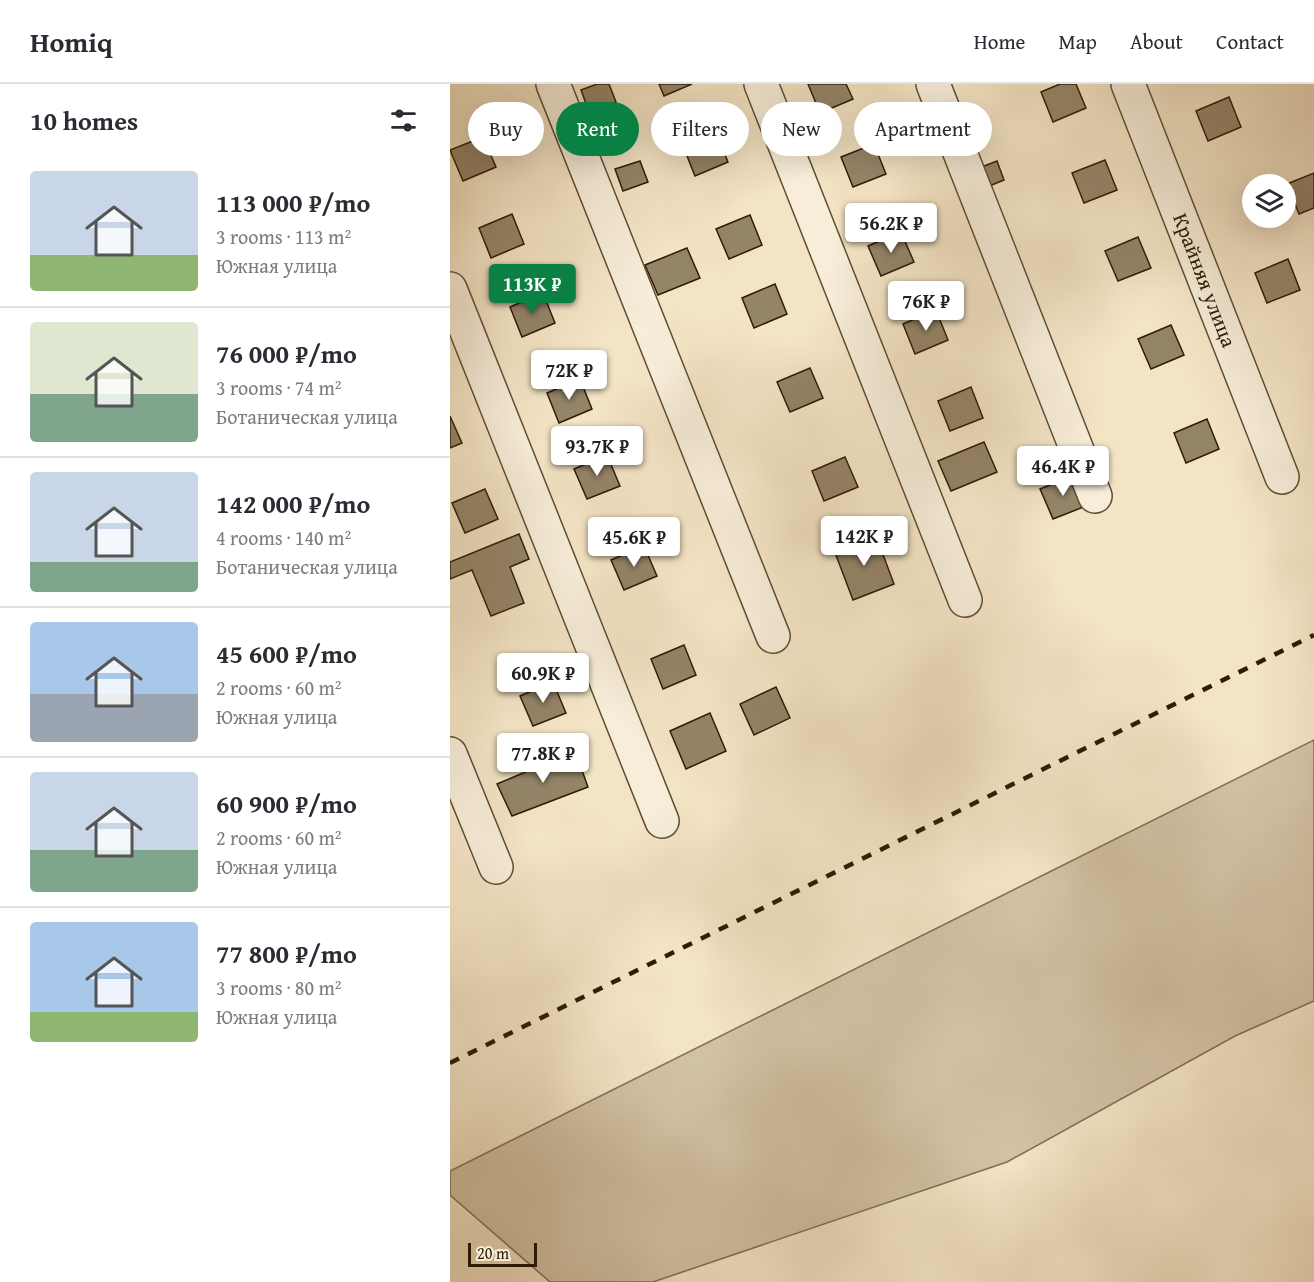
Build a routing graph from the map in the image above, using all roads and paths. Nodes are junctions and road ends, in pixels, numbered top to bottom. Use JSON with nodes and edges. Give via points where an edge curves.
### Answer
{"nodes":[{"id":1,"x":553,"y":84,"type":"edge"},
{"id":2,"x":761,"y":84,"type":"edge"},
{"id":3,"x":933,"y":84,"type":"edge"},
{"id":4,"x":1128,"y":84,"type":"edge"},
{"id":5,"x":450,"y":289,"type":"edge"},
{"id":6,"x":1282,"y":477,"type":"dead end"},
{"id":7,"x":1095,"y":496,"type":"dead end"},
{"id":8,"x":965,"y":600,"type":"dead end"},
{"id":9,"x":773,"y":636,"type":"dead end"},
{"id":10,"x":450,"y":754,"type":"edge"},
{"id":11,"x":662,"y":821,"type":"dead end"},
{"id":12,"x":496,"y":867,"type":"dead end"}],
"edges":[{"from":1,"to":9,"type":"street"},
{"from":2,"to":8,"type":"street"},
{"from":3,"to":7,"type":"street"},
{"from":4,"to":6,"type":"street","name":"Крайняя улица"},
{"from":5,"to":11,"type":"street"},
{"from":10,"to":12,"type":"street"}]}
